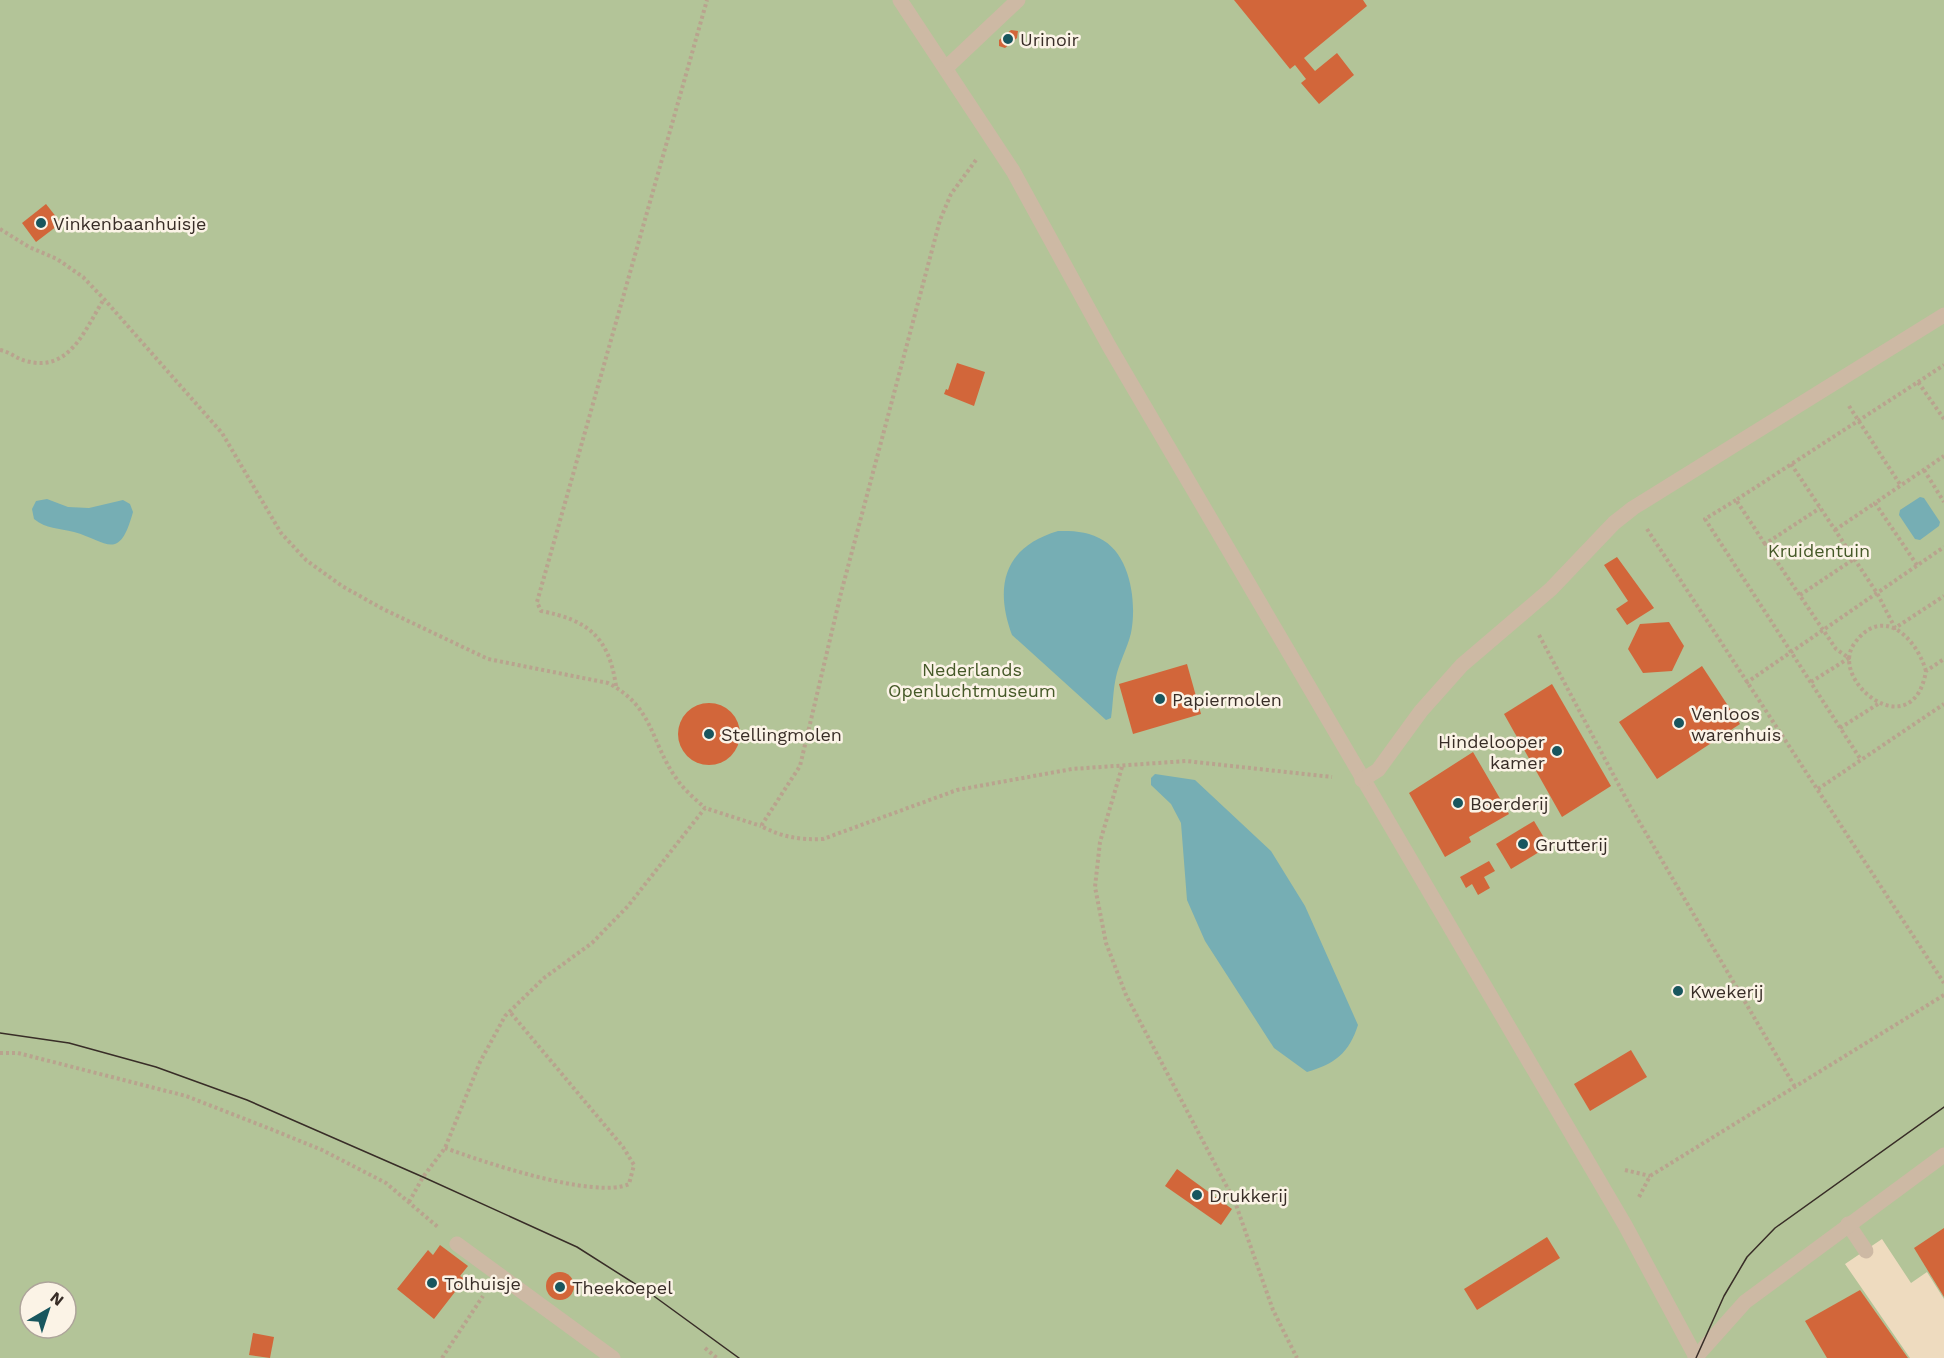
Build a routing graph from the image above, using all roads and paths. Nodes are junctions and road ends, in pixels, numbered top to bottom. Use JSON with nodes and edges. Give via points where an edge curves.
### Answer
{"nodes":[{"id":1,"x":708,"y":0,"type":"edge"},
{"id":2,"x":900,"y":0,"type":"edge"},
{"id":3,"x":1018,"y":0,"type":"edge"},
{"id":4,"x":947,"y":67,"type":"junction"},
{"id":5,"x":993,"y":142,"type":"junction"},
{"id":6,"x":0,"y":229,"type":"edge"},
{"id":7,"x":104,"y":299,"type":"junction"},
{"id":8,"x":1944,"y":315,"type":"edge"},
{"id":9,"x":0,"y":350,"type":"edge"},
{"id":10,"x":1944,"y":365,"type":"edge"},
{"id":11,"x":1833,"y":382,"type":"junction"},
{"id":12,"x":1918,"y":382,"type":"junction"},
{"id":13,"x":1944,"y":419,"type":"edge"},
{"id":14,"x":1859,"y":420,"type":"junction"},
{"id":15,"x":1944,"y":456,"type":"edge"},
{"id":16,"x":1791,"y":464,"type":"junction"},
{"id":17,"x":1924,"y":470,"type":"junction"},
{"id":18,"x":1901,"y":486,"type":"junction"},
{"id":19,"x":1736,"y":500,"type":"junction"},
{"id":20,"x":1944,"y":502,"type":"edge"},
{"id":21,"x":1875,"y":503,"type":"junction"},
{"id":22,"x":1633,"y":508,"type":"junction"},
{"id":23,"x":1820,"y":508,"type":"junction"},
{"id":24,"x":1835,"y":530,"type":"junction"},
{"id":25,"x":1765,"y":544,"type":"junction"},
{"id":26,"x":1942,"y":549,"type":"edge"},
{"id":27,"x":1944,"y":557,"type":"edge"},
{"id":28,"x":1854,"y":559,"type":"junction"},
{"id":29,"x":1917,"y":565,"type":"junction"},
{"id":30,"x":1877,"y":593,"type":"junction"},
{"id":31,"x":1800,"y":595,"type":"junction"},
{"id":32,"x":1944,"y":596,"type":"edge"},
{"id":33,"x":1526,"y":610,"type":"junction"},
{"id":34,"x":1895,"y":628,"type":"junction"},
{"id":35,"x":1824,"y":630,"type":"junction"},
{"id":36,"x":1791,"y":653,"type":"junction"},
{"id":37,"x":1849,"y":658,"type":"junction"},
{"id":38,"x":1944,"y":659,"type":"edge"},
{"id":39,"x":1926,"y":671,"type":"junction"},
{"id":40,"x":1810,"y":682,"type":"junction"},
{"id":41,"x":1746,"y":683,"type":"junction"},
{"id":42,"x":616,"y":687,"type":"junction"},
{"id":43,"x":1878,"y":704,"type":"junction"},
{"id":44,"x":1944,"y":704,"type":"edge"},
{"id":45,"x":1840,"y":728,"type":"junction"},
{"id":46,"x":1861,"y":760,"type":"junction"},
{"id":47,"x":1122,"y":767,"type":"junction"},
{"id":48,"x":1362,"y":780,"type":"junction"},
{"id":49,"x":1818,"y":789,"type":"junction"},
{"id":50,"x":705,"y":808,"type":"junction"},
{"id":51,"x":761,"y":826,"type":"junction"},
{"id":52,"x":1944,"y":982,"type":"edge"},
{"id":53,"x":1944,"y":996,"type":"edge"},
{"id":54,"x":510,"y":1012,"type":"junction"},
{"id":55,"x":0,"y":1053,"type":"edge"},
{"id":56,"x":1795,"y":1087,"type":"junction"},
{"id":57,"x":445,"y":1148,"type":"junction"},
{"id":58,"x":1944,"y":1155,"type":"edge"},
{"id":59,"x":409,"y":1202,"type":"junction"},
{"id":60,"x":1848,"y":1224,"type":"junction"},
{"id":61,"x":1625,"y":1225,"type":"junction"},
{"id":62,"x":457,"y":1245,"type":"joint"},
{"id":63,"x":1866,"y":1251,"type":"dead end"},
{"id":64,"x":498,"y":1275,"type":"junction"},
{"id":65,"x":705,"y":1348,"type":"dead end"},
{"id":66,"x":715,"y":1357,"type":"edge"},
{"id":67,"x":442,"y":1358,"type":"edge"},
{"id":68,"x":613,"y":1358,"type":"edge"},
{"id":69,"x":1297,"y":1358,"type":"edge"},
{"id":70,"x":1695,"y":1358,"type":"edge"}],
"edges":[{"from":1,"to":42,"type":"path","via":[[537,602],[541,611],[571,617],[596,633],[609,655]]},
{"from":2,"to":4,"type":"street"},
{"from":3,"to":4,"type":"street"},
{"from":4,"to":5,"type":"street"},
{"from":5,"to":48,"type":"street"},
{"from":5,"to":51,"type":"path","via":[[951,194],[940,220],[841,593],[800,766]]},
{"from":6,"to":7,"type":"path","via":[[57,259],[83,277]]},
{"from":7,"to":9,"type":"path","via":[[68,355],[57,362],[25,361]]},
{"from":7,"to":42,"type":"path","via":[[222,433],[277,525],[306,560],[383,609],[488,659]]},
{"from":8,"to":11,"type":"street"},
{"from":10,"to":12,"type":"path"},
{"from":11,"to":14,"type":"path"},
{"from":11,"to":22,"type":"street"},
{"from":12,"to":13,"type":"path"},
{"from":12,"to":14,"type":"path"},
{"from":14,"to":16,"type":"path"},
{"from":14,"to":18,"type":"path"},
{"from":15,"to":17,"type":"path"},
{"from":16,"to":19,"type":"path"},
{"from":16,"to":23,"type":"path"},
{"from":17,"to":18,"type":"path"},
{"from":17,"to":20,"type":"path"},
{"from":18,"to":21,"type":"path"},
{"from":19,"to":25,"type":"path"},
{"from":19,"to":36,"type":"path","via":[[1705,519]]},
{"from":21,"to":24,"type":"path"},
{"from":21,"to":29,"type":"path"},
{"from":22,"to":33,"type":"street"},
{"from":22,"to":41,"type":"path"},
{"from":23,"to":24,"type":"path"},
{"from":23,"to":25,"type":"path"},
{"from":24,"to":28,"type":"path"},
{"from":25,"to":31,"type":"path"},
{"from":26,"to":27,"type":"path"},
{"from":26,"to":29,"type":"path"},
{"from":28,"to":30,"type":"path"},
{"from":28,"to":31,"type":"path"},
{"from":29,"to":30,"type":"path"},
{"from":30,"to":34,"type":"path"},
{"from":30,"to":35,"type":"path"},
{"from":31,"to":35,"type":"path"},
{"from":32,"to":34,"type":"path"},
{"from":33,"to":48,"type":"street","via":[[1462,665],[1421,711],[1378,770]]},
{"from":33,"to":56,"type":"path","via":[[1630,806]]},
{"from":34,"to":37,"type":"path","via":[[1873,627],[1852,646]]},
{"from":34,"to":39,"type":"path","via":[[1916,646]]},
{"from":35,"to":36,"type":"path"},
{"from":35,"to":37,"type":"path","via":[[1836,649]]},
{"from":36,"to":40,"type":"path"},
{"from":36,"to":41,"type":"path"},
{"from":37,"to":40,"type":"path"},
{"from":37,"to":43,"type":"path","via":[[1859,686]]},
{"from":38,"to":39,"type":"path"},
{"from":39,"to":43,"type":"path","via":[[1921,688],[1908,702],[1897,707]]},
{"from":40,"to":45,"type":"path"},
{"from":41,"to":49,"type":"path"},
{"from":42,"to":50,"type":"path","via":[[638,703],[675,777]]},
{"from":43,"to":45,"type":"path"},
{"from":44,"to":46,"type":"path"},
{"from":45,"to":46,"type":"path"},
{"from":46,"to":49,"type":"path"},
{"from":47,"to":48,"type":"path","via":[[1186,761]]},
{"from":47,"to":51,"type":"path","via":[[1072,769],[957,790],[823,839],[801,840]]},
{"from":47,"to":69,"type":"path","via":[[1100,842],[1095,887],[1106,943],[1126,995],[1235,1202],[1273,1310]]},
{"from":48,"to":61,"type":"street"},
{"from":49,"to":52,"type":"path"},
{"from":50,"to":51,"type":"path"},
{"from":50,"to":54,"type":"path","via":[[628,906],[592,943],[544,978]]},
{"from":53,"to":56,"type":"path"},
{"from":54,"to":57,"type":"path","via":[[480,1062]]},
{"from":54,"to":57,"type":"path","via":[[623,1147],[634,1165],[629,1184],[622,1188],[548,1179]]},
{"from":55,"to":59,"type":"path","via":[[18,1053],[119,1078],[215,1107],[353,1165],[386,1183]]},
{"from":56,"to":61,"type":"path","via":[[1650,1176]]},
{"from":57,"to":59,"type":"path"},
{"from":58,"to":60,"type":"street"},
{"from":59,"to":62,"type":"path"},
{"from":60,"to":63,"type":"street"},
{"from":60,"to":70,"type":"street","via":[[1745,1302]]},
{"from":61,"to":70,"type":"street"},
{"from":62,"to":64,"type":"street"},
{"from":64,"to":67,"type":"path"},
{"from":64,"to":68,"type":"street"},
{"from":65,"to":66,"type":"path"}]}
